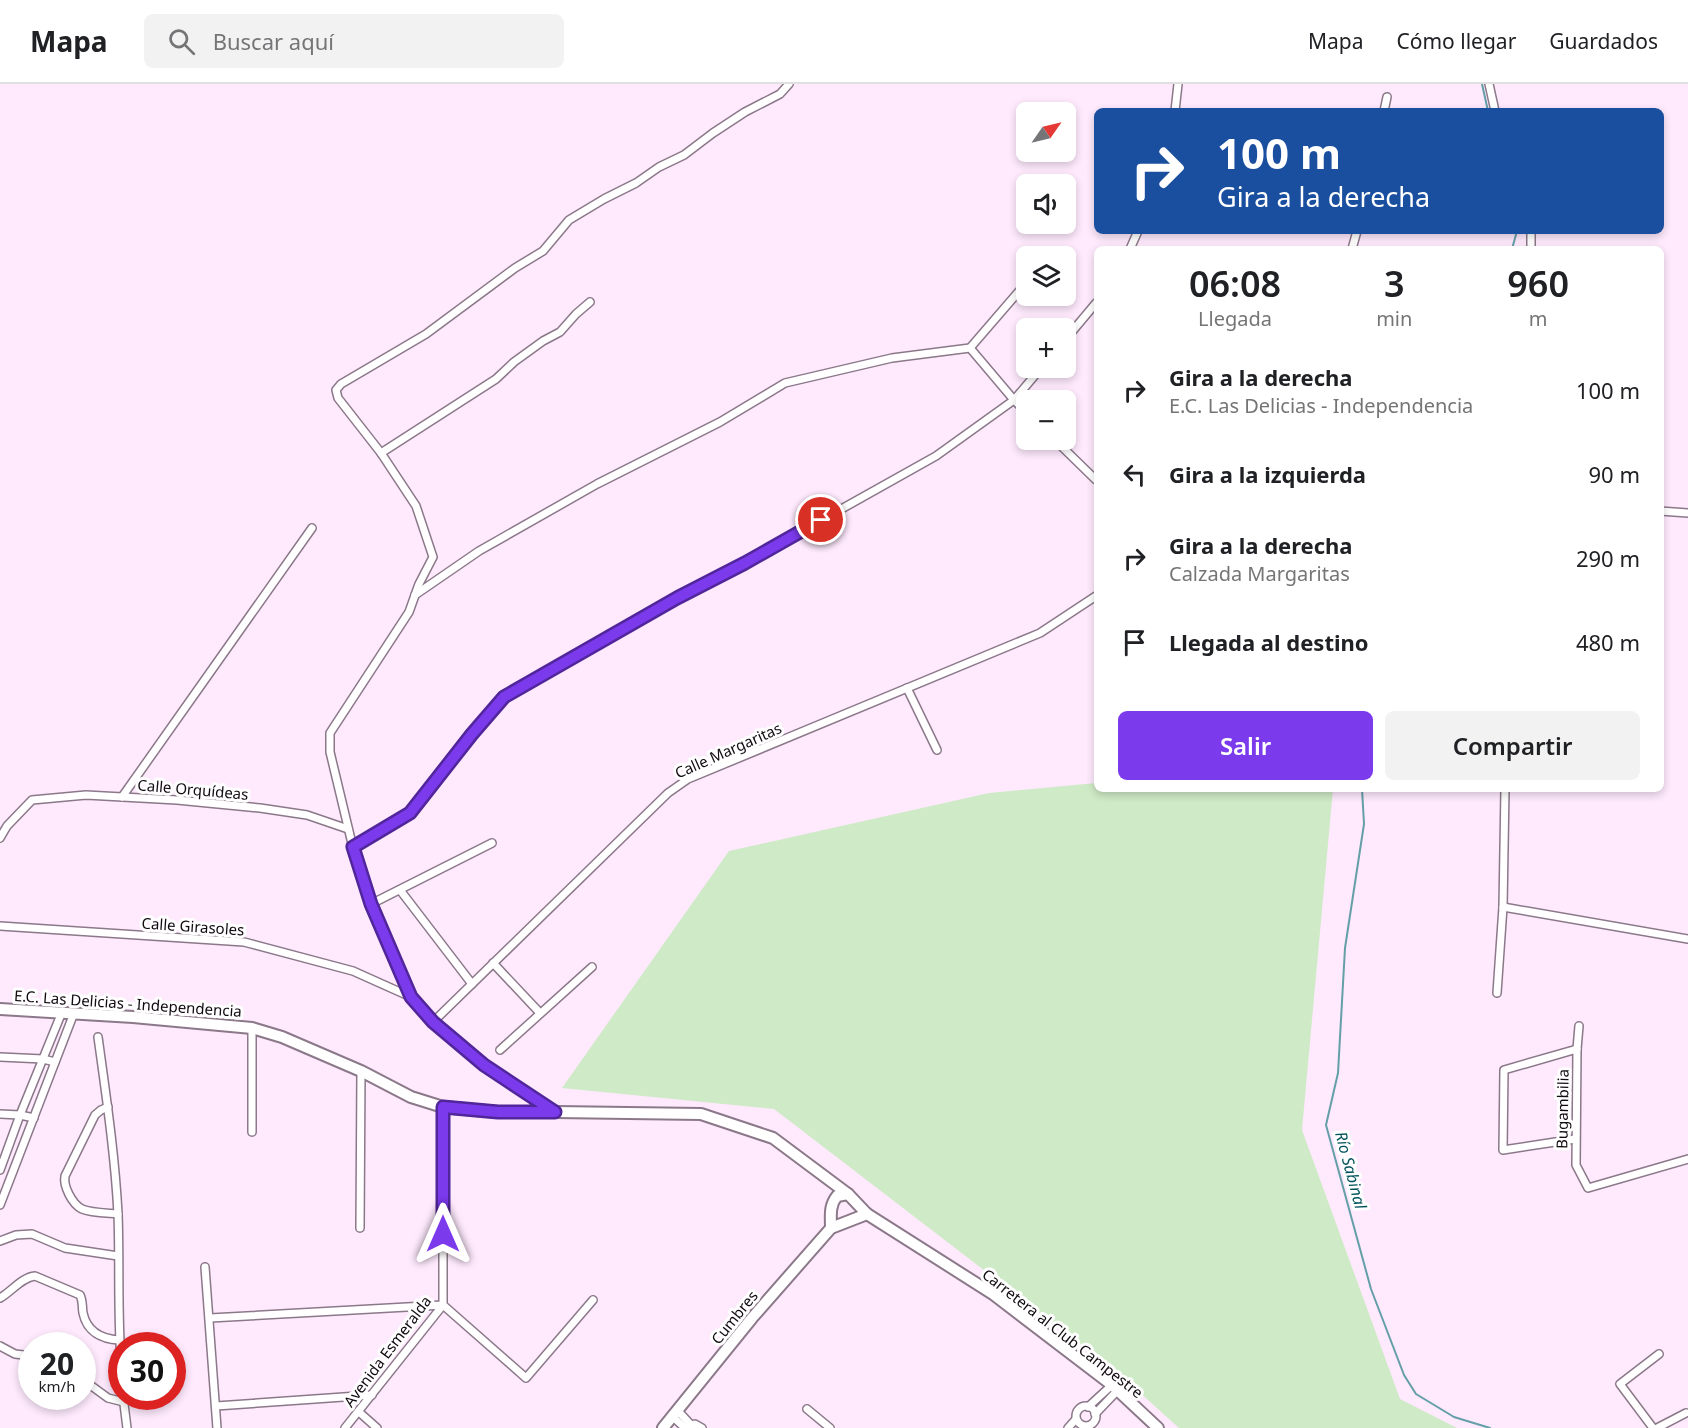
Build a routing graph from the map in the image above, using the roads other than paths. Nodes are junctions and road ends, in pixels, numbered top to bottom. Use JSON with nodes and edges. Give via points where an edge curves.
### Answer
{"nodes":[{"id":1,"x":789,"y":84,"type":"edge"},
{"id":2,"x":1178,"y":84,"type":"edge"},
{"id":3,"x":1489,"y":84,"type":"edge"},
{"id":4,"x":1387,"y":97,"type":"dead end"},
{"id":5,"x":1175,"y":108,"type":"edge"},
{"id":6,"x":1385,"y":108,"type":"edge"},
{"id":7,"x":1494,"y":108,"type":"edge"},
{"id":8,"x":1016,"y":295,"type":"edge"},
{"id":9,"x":590,"y":302,"type":"dead end"},
{"id":10,"x":1094,"y":305,"type":"edge"},
{"id":11,"x":1076,"y":327,"type":"edge"},
{"id":12,"x":970,"y":348,"type":"junction"},
{"id":13,"x":1033,"y":378,"type":"edge"},
{"id":14,"x":1014,"y":400,"type":"junction"},
{"id":15,"x":1064,"y":450,"type":"edge"},
{"id":16,"x":381,"y":453,"type":"junction"},
{"id":17,"x":1094,"y":478,"type":"edge"},
{"id":18,"x":1664,"y":512,"type":"edge"},
{"id":19,"x":1688,"y":513,"type":"edge"},
{"id":20,"x":312,"y":528,"type":"dead end"},
{"id":21,"x":415,"y":595,"type":"junction"},
{"id":22,"x":1094,"y":597,"type":"edge"},
{"id":23,"x":907,"y":688,"type":"junction"},
{"id":24,"x":937,"y":750,"type":"dead end"},
{"id":25,"x":1505,"y":792,"type":"edge"},
{"id":26,"x":122,"y":797,"type":"junction"},
{"id":27,"x":348,"y":829,"type":"junction"},
{"id":28,"x":0,"y":837,"type":"edge"},
{"id":29,"x":492,"y":843,"type":"dead end"},
{"id":30,"x":353,"y":847,"type":"junction"},
{"id":31,"x":400,"y":890,"type":"junction"},
{"id":32,"x":371,"y":904,"type":"junction"},
{"id":33,"x":1503,"y":907,"type":"junction"},
{"id":34,"x":0,"y":926,"type":"edge"},
{"id":35,"x":1688,"y":939,"type":"edge"},
{"id":36,"x":493,"y":963,"type":"junction"},
{"id":37,"x":592,"y":967,"type":"dead end"},
{"id":38,"x":472,"y":984,"type":"junction"},
{"id":39,"x":1497,"y":993,"type":"dead end"},
{"id":40,"x":411,"y":997,"type":"junction"},
{"id":41,"x":0,"y":1009,"type":"edge"},
{"id":42,"x":62,"y":1012,"type":"junction"},
{"id":43,"x":74,"y":1013,"type":"junction"},
{"id":44,"x":540,"y":1013,"type":"junction"},
{"id":45,"x":433,"y":1022,"type":"junction"},
{"id":46,"x":1579,"y":1026,"type":"dead end"},
{"id":47,"x":252,"y":1028,"type":"junction"},
{"id":48,"x":98,"y":1037,"type":"dead end"},
{"id":49,"x":1577,"y":1049,"type":"junction"},
{"id":50,"x":500,"y":1050,"type":"dead end"},
{"id":51,"x":0,"y":1057,"type":"edge"},
{"id":52,"x":43,"y":1059,"type":"junction"},
{"id":53,"x":55,"y":1062,"type":"junction"},
{"id":54,"x":361,"y":1071,"type":"junction"},
{"id":55,"x":108,"y":1107,"type":"junction"},
{"id":56,"x":443,"y":1107,"type":"junction"},
{"id":57,"x":555,"y":1112,"type":"junction"},
{"id":58,"x":0,"y":1114,"type":"edge"},
{"id":59,"x":20,"y":1115,"type":"junction"},
{"id":60,"x":33,"y":1118,"type":"junction"},
{"id":61,"x":252,"y":1132,"type":"dead end"},
{"id":62,"x":773,"y":1138,"type":"joint"},
{"id":63,"x":1575,"y":1139,"type":"junction"},
{"id":64,"x":1688,"y":1159,"type":"edge"},
{"id":65,"x":0,"y":1172,"type":"edge"},
{"id":66,"x":11,"y":1176,"type":"junction"},
{"id":67,"x":848,"y":1194,"type":"junction"},
{"id":68,"x":0,"y":1205,"type":"edge"},
{"id":69,"x":118,"y":1214,"type":"junction"},
{"id":70,"x":867,"y":1214,"type":"junction"},
{"id":71,"x":360,"y":1228,"type":"dead end"},
{"id":72,"x":831,"y":1228,"type":"junction"},
{"id":73,"x":0,"y":1240,"type":"edge"},
{"id":74,"x":118,"y":1256,"type":"junction"},
{"id":75,"x":205,"y":1267,"type":"dead end"},
{"id":76,"x":0,"y":1298,"type":"edge"},
{"id":77,"x":593,"y":1300,"type":"dead end"},
{"id":78,"x":442,"y":1305,"type":"junction"},
{"id":79,"x":210,"y":1318,"type":"junction"},
{"id":80,"x":119,"y":1332,"type":"edge"},
{"id":81,"x":108,"y":1339,"type":"edge"},
{"id":82,"x":0,"y":1346,"type":"edge"},
{"id":83,"x":18,"y":1354,"type":"edge"},
{"id":84,"x":1659,"y":1354,"type":"dead end"},
{"id":85,"x":1115,"y":1388,"type":"junction"},
{"id":86,"x":372,"y":1395,"type":"junction"},
{"id":87,"x":216,"y":1406,"type":"junction"},
{"id":88,"x":1088,"y":1407,"type":"junction"},
{"id":89,"x":807,"y":1409,"type":"dead end"},
{"id":90,"x":125,"y":1410,"type":"edge"},
{"id":91,"x":358,"y":1412,"type":"junction"},
{"id":92,"x":1686,"y":1413,"type":"dead end"},
{"id":93,"x":675,"y":1414,"type":"junction"},
{"id":94,"x":1095,"y":1414,"type":"junction"},
{"id":95,"x":1076,"y":1419,"type":"junction"},
{"id":96,"x":687,"y":1427,"type":"edge"},
{"id":97,"x":1082,"y":1427,"type":"edge"},
{"id":98,"x":127,"y":1428,"type":"edge"},
{"id":99,"x":217,"y":1428,"type":"edge"},
{"id":100,"x":345,"y":1428,"type":"edge"},
{"id":101,"x":377,"y":1428,"type":"edge"},
{"id":102,"x":663,"y":1428,"type":"edge"},
{"id":103,"x":702,"y":1428,"type":"edge"},
{"id":104,"x":830,"y":1428,"type":"edge"},
{"id":105,"x":1068,"y":1428,"type":"edge"},
{"id":106,"x":1158,"y":1428,"type":"edge"},
{"id":107,"x":1655,"y":1428,"type":"edge"}],
"edges":[{"from":1,"to":16,"type":"street","via":[[780,94],[744,112],[684,155],[568,220],[543,251],[426,334],[341,384],[336,390],[338,398]]},
{"from":2,"to":5,"type":"street"},
{"from":3,"to":7,"type":"street"},
{"from":4,"to":6,"type":"street"},
{"from":8,"to":12,"type":"street"},
{"from":9,"to":16,"type":"street","via":[[560,332],[514,362],[496,379]]},
{"from":10,"to":11,"type":"street"},
{"from":12,"to":14,"type":"street"},
{"from":12,"to":21,"type":"street","via":[[892,358],[785,383],[720,422],[557,506],[479,551]]},
{"from":13,"to":14,"type":"street"},
{"from":14,"to":30,"type":"street","via":[[936,456],[504,697],[410,813]]},
{"from":15,"to":17,"type":"street"},
{"from":16,"to":21,"type":"street","via":[[416,506],[433,557]]},
{"from":18,"to":19,"type":"street"},
{"from":20,"to":26,"type":"street"},
{"from":21,"to":27,"type":"street","via":[[409,612],[330,733],[330,752]]},
{"from":22,"to":23,"type":"street","name":"Calle Margaritas","via":[[1040,633]]},
{"from":23,"to":24,"type":"street"},
{"from":23,"to":36,"type":"street","name":"Calle Margaritas","via":[[688,779],[668,793]]},
{"from":25,"to":33,"type":"street"},
{"from":26,"to":27,"type":"street","name":"Calle Orquídeas","via":[[260,808],[307,815]]},
{"from":26,"to":28,"type":"street","name":"Calle Orquídeas","via":[[86,795],[32,800]]},
{"from":27,"to":30,"type":"street"},
{"from":29,"to":31,"type":"street"},
{"from":30,"to":32,"type":"street"},
{"from":31,"to":32,"type":"street"},
{"from":31,"to":38,"type":"street"},
{"from":32,"to":40,"type":"street"},
{"from":33,"to":35,"type":"street"},
{"from":33,"to":39,"type":"street"},
{"from":34,"to":40,"type":"street","name":"Calle Girasoles","via":[[244,942],[353,970]]},
{"from":36,"to":38,"type":"street","name":"Calle Margaritas"},
{"from":36,"to":44,"type":"street"},
{"from":37,"to":44,"type":"street"},
{"from":38,"to":45,"type":"street","name":"Calle Margaritas"},
{"from":40,"to":45,"type":"street"},
{"from":41,"to":42,"type":"street","name":"E.C. Las Delicias - Independencia"},
{"from":42,"to":43,"type":"street","name":"E.C. Las Delicias - Independencia"},
{"from":42,"to":52,"type":"street"},
{"from":43,"to":47,"type":"street","name":"E.C. Las Delicias - Independencia"},
{"from":43,"to":53,"type":"street"},
{"from":44,"to":50,"type":"street"},
{"from":45,"to":57,"type":"street","via":[[484,1065]]},
{"from":46,"to":49,"type":"street","name":"Bugambilia"},
{"from":47,"to":54,"type":"street","name":"E.C. Las Delicias - Independencia"},
{"from":47,"to":61,"type":"street"},
{"from":48,"to":55,"type":"street"},
{"from":49,"to":63,"type":"street","name":"Bugambilia"},
{"from":49,"to":63,"type":"street","via":[[1504,1070],[1503,1150]]},
{"from":51,"to":52,"type":"street"},
{"from":52,"to":53,"type":"street"},
{"from":52,"to":59,"type":"street"},
{"from":53,"to":60,"type":"street"},
{"from":54,"to":56,"type":"street","name":"E.C. Las Delicias - Independencia","via":[[411,1097]]},
{"from":54,"to":71,"type":"street"},
{"from":55,"to":69,"type":"street"},
{"from":55,"to":69,"type":"street","via":[[95,1115],[63,1183],[81,1209]]},
{"from":56,"to":57,"type":"street","name":"E.C. Las Delicias - Independencia"},
{"from":56,"to":78,"type":"street","name":"Avenida Esmeralda"},
{"from":57,"to":62,"type":"street","name":"E.C. Las Delicias - Independencia","via":[[701,1114]]},
{"from":58,"to":59,"type":"street"},
{"from":59,"to":60,"type":"street"},
{"from":59,"to":65,"type":"street"},
{"from":60,"to":66,"type":"street"},
{"from":62,"to":67,"type":"street","name":"Carretera al Club Campestre"},
{"from":63,"to":64,"type":"street","name":"Bugambilia","via":[[1576,1164],[1588,1188]]},
{"from":65,"to":66,"type":"street"},
{"from":66,"to":68,"type":"street"},
{"from":67,"to":70,"type":"street","name":"Carretera al Club Campestre"},
{"from":67,"to":72,"type":"street","via":[[833,1202]]},
{"from":69,"to":74,"type":"street"},
{"from":70,"to":72,"type":"street","name":"Cumbres"},
{"from":70,"to":85,"type":"street","name":"Carretera al Club Campestre","via":[[993,1294]]},
{"from":72,"to":93,"type":"street","name":"Cumbres"},
{"from":73,"to":74,"type":"street","via":[[32,1234],[65,1248]]},
{"from":74,"to":80,"type":"street"},
{"from":75,"to":79,"type":"street"},
{"from":76,"to":81,"type":"street","via":[[35,1276],[80,1295],[83,1315],[90,1327]]},
{"from":77,"to":78,"type":"street","via":[[526,1378]]},
{"from":78,"to":79,"type":"street"},
{"from":78,"to":86,"type":"street","name":"Avenida Esmeralda"},
{"from":79,"to":87,"type":"street"},
{"from":82,"to":83,"type":"street"},
{"from":84,"to":107,"type":"street","via":[[1620,1384]]},
{"from":85,"to":88,"type":"street"},
{"from":85,"to":94,"type":"street"},
{"from":85,"to":106,"type":"street","name":"Carretera al Club Campestre"},
{"from":86,"to":87,"type":"street"},
{"from":86,"to":91,"type":"street","name":"Avenida Esmeralda"},
{"from":87,"to":99,"type":"street"},
{"from":88,"to":94,"type":"street"},
{"from":88,"to":95,"type":"street","via":[[1079,1409]]},
{"from":89,"to":104,"type":"street"},
{"from":90,"to":98,"type":"street"},
{"from":91,"to":100,"type":"street","name":"Avenida Esmeralda"},
{"from":91,"to":101,"type":"street"},
{"from":92,"to":107,"type":"street"},
{"from":93,"to":96,"type":"street"},
{"from":93,"to":102,"type":"street","name":"Cumbres"},
{"from":94,"to":97,"type":"street","via":[[1093,1424]]},
{"from":95,"to":97,"type":"street"},
{"from":95,"to":105,"type":"street"},
{"from":96,"to":103,"type":"street"}]}
